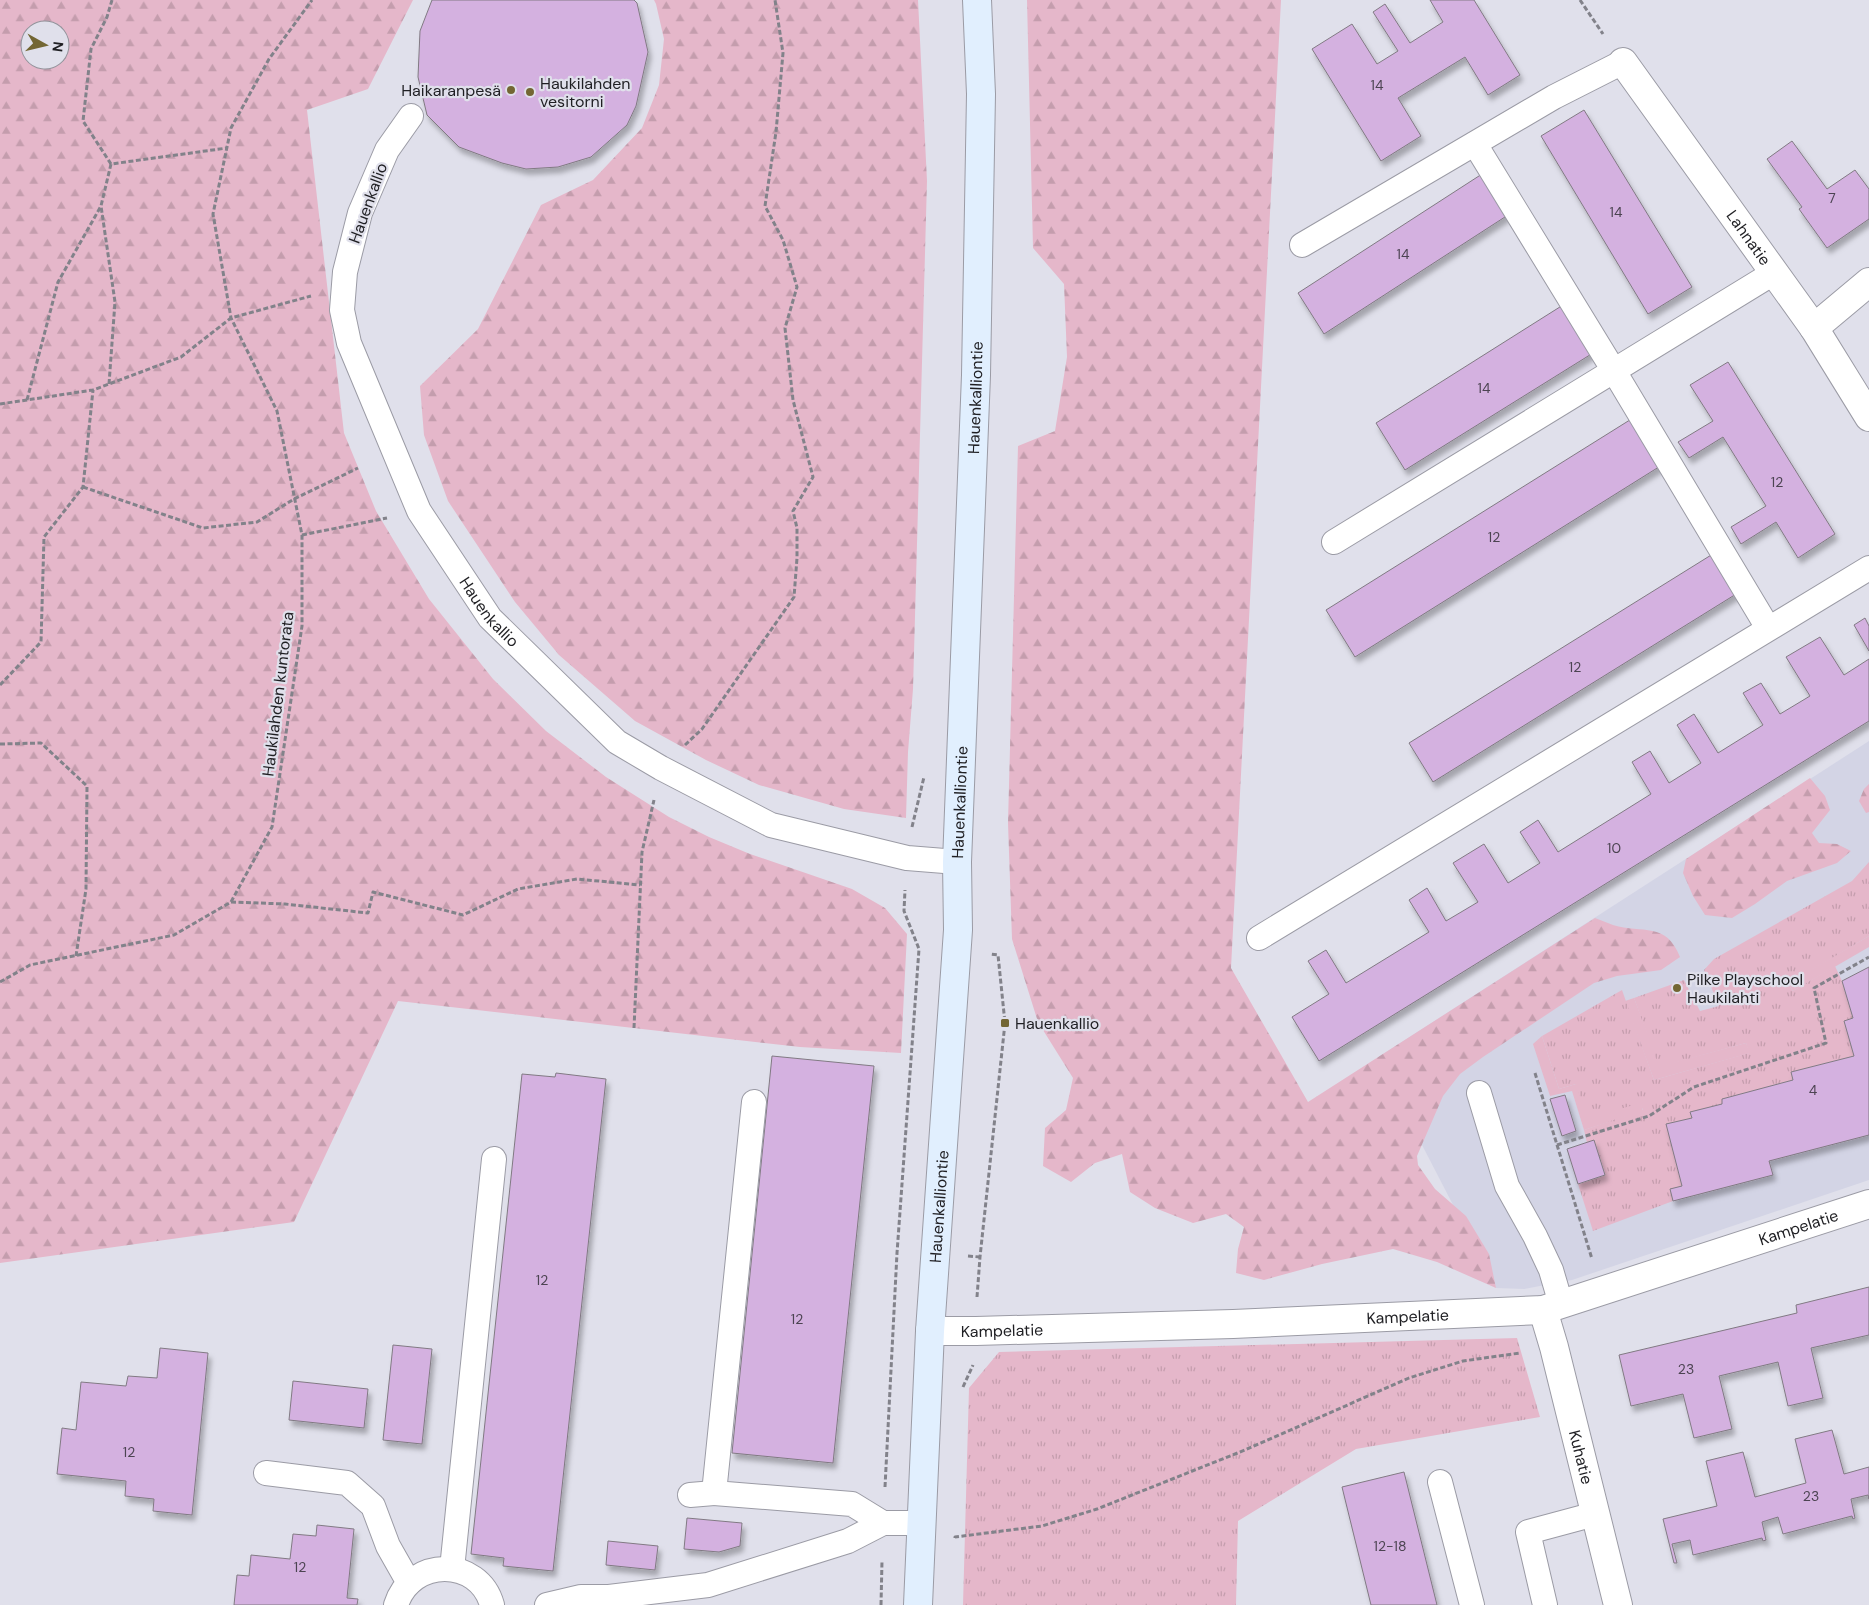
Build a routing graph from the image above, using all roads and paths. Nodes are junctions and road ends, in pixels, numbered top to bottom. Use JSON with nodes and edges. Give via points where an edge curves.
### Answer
{"nodes":[{"id":1,"x":112,"y":0,"type":"edge"},
{"id":2,"x":312,"y":0,"type":"edge"},
{"id":3,"x":775,"y":0,"type":"edge"},
{"id":4,"x":978,"y":0,"type":"edge"},
{"id":5,"x":1580,"y":0,"type":"edge"},
{"id":6,"x":1623,"y":62,"type":"junction"},
{"id":7,"x":411,"y":116,"type":"dead end"},
{"id":8,"x":1475,"y":144,"type":"junction"},
{"id":9,"x":227,"y":148,"type":"junction"},
{"id":10,"x":110,"y":164,"type":"junction"},
{"id":11,"x":101,"y":206,"type":"junction"},
{"id":12,"x":1302,"y":245,"type":"dead end"},
{"id":13,"x":1775,"y":272,"type":"junction"},
{"id":14,"x":1869,"y":282,"type":"edge"},
{"id":15,"x":344,"y":287,"type":"junction"},
{"id":16,"x":232,"y":318,"type":"junction"},
{"id":17,"x":1814,"y":328,"type":"junction"},
{"id":18,"x":1614,"y":371,"type":"junction"},
{"id":19,"x":109,"y":384,"type":"junction"},
{"id":20,"x":93,"y":390,"type":"junction"},
{"id":21,"x":27,"y":400,"type":"junction"},
{"id":22,"x":0,"y":404,"type":"edge"},
{"id":23,"x":1869,"y":417,"type":"edge"},
{"id":24,"x":358,"y":468,"type":"dead end"},
{"id":25,"x":83,"y":487,"type":"junction"},
{"id":26,"x":294,"y":499,"type":"junction"},
{"id":27,"x":419,"y":511,"type":"junction"},
{"id":28,"x":302,"y":535,"type":"junction"},
{"id":29,"x":1334,"y":542,"type":"dead end"},
{"id":30,"x":1869,"y":568,"type":"edge"},
{"id":31,"x":1768,"y":628,"type":"junction"},
{"id":32,"x":0,"y":685,"type":"edge"},
{"id":33,"x":0,"y":744,"type":"edge"},
{"id":34,"x":661,"y":768,"type":"junction"},
{"id":35,"x":926,"y":770,"type":"dead end"},
{"id":36,"x":907,"y":858,"type":"junction"},
{"id":37,"x":957,"y":862,"type":"junction"},
{"id":38,"x":640,"y":885,"type":"junction"},
{"id":39,"x":231,"y":902,"type":"junction"},
{"id":40,"x":1259,"y":938,"type":"dead end"},
{"id":41,"x":957,"y":950,"type":"junction"},
{"id":42,"x":76,"y":956,"type":"junction"},
{"id":43,"x":1869,"y":956,"type":"edge"},
{"id":44,"x":0,"y":982,"type":"edge"},
{"id":45,"x":634,"y":1028,"type":"dead end"},
{"id":46,"x":1535,"y":1073,"type":"dead end"},
{"id":47,"x":1479,"y":1093,"type":"dead end"},
{"id":48,"x":754,"y":1102,"type":"dead end"},
{"id":49,"x":1557,"y":1145,"type":"junction"},
{"id":50,"x":494,"y":1159,"type":"dead end"},
{"id":51,"x":1869,"y":1204,"type":"edge"},
{"id":52,"x":1601,"y":1291,"type":"junction"},
{"id":53,"x":1552,"y":1307,"type":"junction"},
{"id":54,"x":930,"y":1331,"type":"junction"},
{"id":55,"x":976,"y":1332,"type":"junction"},
{"id":56,"x":1554,"y":1347,"type":"junction"},
{"id":57,"x":962,"y":1389,"type":"dead end"},
{"id":58,"x":266,"y":1474,"type":"dead end"},
{"id":59,"x":1440,"y":1482,"type":"dead end"},
{"id":60,"x":714,"y":1493,"type":"junction"},
{"id":61,"x":690,"y":1495,"type":"dead end"},
{"id":62,"x":1595,"y":1514,"type":"junction"},
{"id":63,"x":883,"y":1523,"type":"junction"},
{"id":64,"x":921,"y":1523,"type":"junction"},
{"id":65,"x":956,"y":1527,"type":"dead end"},
{"id":66,"x":955,"y":1537,"type":"junction"},
{"id":67,"x":955,"y":1547,"type":"dead end"},
{"id":68,"x":452,"y":1569,"type":"junction"},
{"id":69,"x":408,"y":1583,"type":"junction"},
{"id":70,"x":396,"y":1605,"type":"edge"},
{"id":71,"x":492,"y":1605,"type":"edge"},
{"id":72,"x":547,"y":1605,"type":"edge"},
{"id":73,"x":880,"y":1605,"type":"edge"},
{"id":74,"x":918,"y":1605,"type":"edge"},
{"id":75,"x":1472,"y":1605,"type":"edge"},
{"id":76,"x":1545,"y":1605,"type":"edge"},
{"id":77,"x":1618,"y":1605,"type":"edge"}],
"edges":[{"from":1,"to":10,"type":"path","via":[[91,49],[84,121]]},
{"from":2,"to":9,"type":"path","name":"Haukilahden kuntorata","via":[[269,59],[231,128]]},
{"from":3,"to":34,"type":"path","via":[[783,53],[765,206],[783,240],[797,287],[785,328],[793,400],[813,477],[793,511],[797,528],[794,597],[702,729]]},
{"from":4,"to":37,"type":"main road","name":"Hauenkalliontie","via":[[981,94],[976,375]]},
{"from":5,"to":6,"type":"path"},
{"from":6,"to":8,"type":"lane","via":[[1554,97]]},
{"from":6,"to":13,"type":"street","name":"Lahnatie"},
{"from":7,"to":15,"type":"lane","name":"Hauenkallio","via":[[387,150],[360,213]]},
{"from":8,"to":12,"type":"lane"},
{"from":8,"to":18,"type":"lane"},
{"from":9,"to":10,"type":"path"},
{"from":9,"to":16,"type":"path","name":"Haukilahden kuntorata","via":[[213,214]]},
{"from":10,"to":11,"type":"path"},
{"from":11,"to":19,"type":"path","via":[[115,302]]},
{"from":11,"to":21,"type":"path","via":[[58,282]]},
{"from":13,"to":17,"type":"street","name":"Lahnatie"},
{"from":13,"to":18,"type":"lane"},
{"from":14,"to":17,"type":"street"},
{"from":15,"to":16,"type":"path"},
{"from":15,"to":27,"type":"lane","name":"Hauenkallio","via":[[342,310],[349,343]]},
{"from":16,"to":19,"type":"path","via":[[181,357]]},
{"from":16,"to":26,"type":"path","name":"Haukilahden kuntorata","via":[[277,411]]},
{"from":17,"to":23,"type":"street","name":"Lahnatie"},
{"from":18,"to":29,"type":"lane"},
{"from":18,"to":31,"type":"lane"},
{"from":19,"to":20,"type":"path"},
{"from":20,"to":21,"type":"path"},
{"from":20,"to":25,"type":"path"},
{"from":21,"to":22,"type":"path"},
{"from":24,"to":26,"type":"path"},
{"from":25,"to":26,"type":"path","via":[[203,528],[257,522]]},
{"from":25,"to":32,"type":"path","via":[[44,537],[41,642]]},
{"from":26,"to":28,"type":"path","name":"Haukilahden kuntorata"},
{"from":27,"to":28,"type":"path"},
{"from":27,"to":34,"type":"lane","name":"Hauenkallio","via":[[490,618],[617,742]]},
{"from":28,"to":39,"type":"path","name":"Haukilahden kuntorata","via":[[302,626],[272,827]]},
{"from":30,"to":31,"type":"lane"},
{"from":31,"to":40,"type":"lane"},
{"from":33,"to":42,"type":"path","via":[[41,744],[87,786],[86,889]]},
{"from":34,"to":36,"type":"lane","name":"Hauenkallio","via":[[771,825]]},
{"from":34,"to":38,"type":"path","via":[[642,852]]},
{"from":35,"to":36,"type":"path","via":[[913,816]]},
{"from":36,"to":37,"type":"lane","name":"Hauenkallio"},
{"from":36,"to":63,"type":"path","via":[[904,911],[919,949],[897,1253]]},
{"from":37,"to":41,"type":"main road","name":"Hauenkalliontie"},
{"from":38,"to":39,"type":"path","via":[[577,879],[518,889],[463,915],[373,892],[368,913]]},
{"from":38,"to":45,"type":"path"},
{"from":39,"to":42,"type":"path","via":[[174,935]]},
{"from":41,"to":54,"type":"main road","name":"Hauenkalliontie"},
{"from":41,"to":55,"type":"path","via":[[998,956],[1005,1023],[980,1257]]},
{"from":42,"to":44,"type":"path","via":[[30,965]]},
{"from":43,"to":49,"type":"path","via":[[1814,988],[1826,1043],[1694,1087],[1649,1116]]},
{"from":46,"to":49,"type":"path"},
{"from":47,"to":53,"type":"lane","via":[[1507,1186],[1551,1270]]},
{"from":48,"to":60,"type":"lane"},
{"from":49,"to":52,"type":"path"},
{"from":50,"to":68,"type":"lane"},
{"from":51,"to":52,"type":"street","name":"Kampelatie"},
{"from":52,"to":53,"type":"street","name":"Kampelatie"},
{"from":53,"to":55,"type":"street","name":"Kampelatie","via":[[1223,1325]]},
{"from":53,"to":56,"type":"street","name":"Kuhatie"},
{"from":54,"to":55,"type":"street","name":"Kampelatie"},
{"from":54,"to":64,"type":"main road","name":"Hauenkalliontie"},
{"from":55,"to":57,"type":"path","via":[[975,1360]]},
{"from":56,"to":62,"type":"street","name":"Kuhatie"},
{"from":56,"to":66,"type":"path","via":[[1463,1361],[1410,1378],[1245,1450],[1097,1509],[1042,1526]]},
{"from":58,"to":69,"type":"lane","via":[[347,1483],[373,1506],[388,1546]]},
{"from":59,"to":75,"type":"lane"},
{"from":60,"to":61,"type":"lane"},
{"from":60,"to":63,"type":"lane","via":[[852,1504]]},
{"from":62,"to":76,"type":"lane","via":[[1528,1532]]},
{"from":62,"to":77,"type":"street","name":"Kuhatie"},
{"from":63,"to":64,"type":"lane"},
{"from":63,"to":72,"type":"lane","via":[[848,1541],[708,1586],[581,1597]]},
{"from":63,"to":73,"type":"path"},
{"from":64,"to":74,"type":"main road","name":"Hauenkalliontie"},
{"from":65,"to":66,"type":"path"},
{"from":66,"to":67,"type":"path"},
{"from":68,"to":69,"type":"lane","via":[[436,1569]]},
{"from":68,"to":71,"type":"lane","via":[[468,1574],[481,1584]]},
{"from":69,"to":70,"type":"lane"}]}
